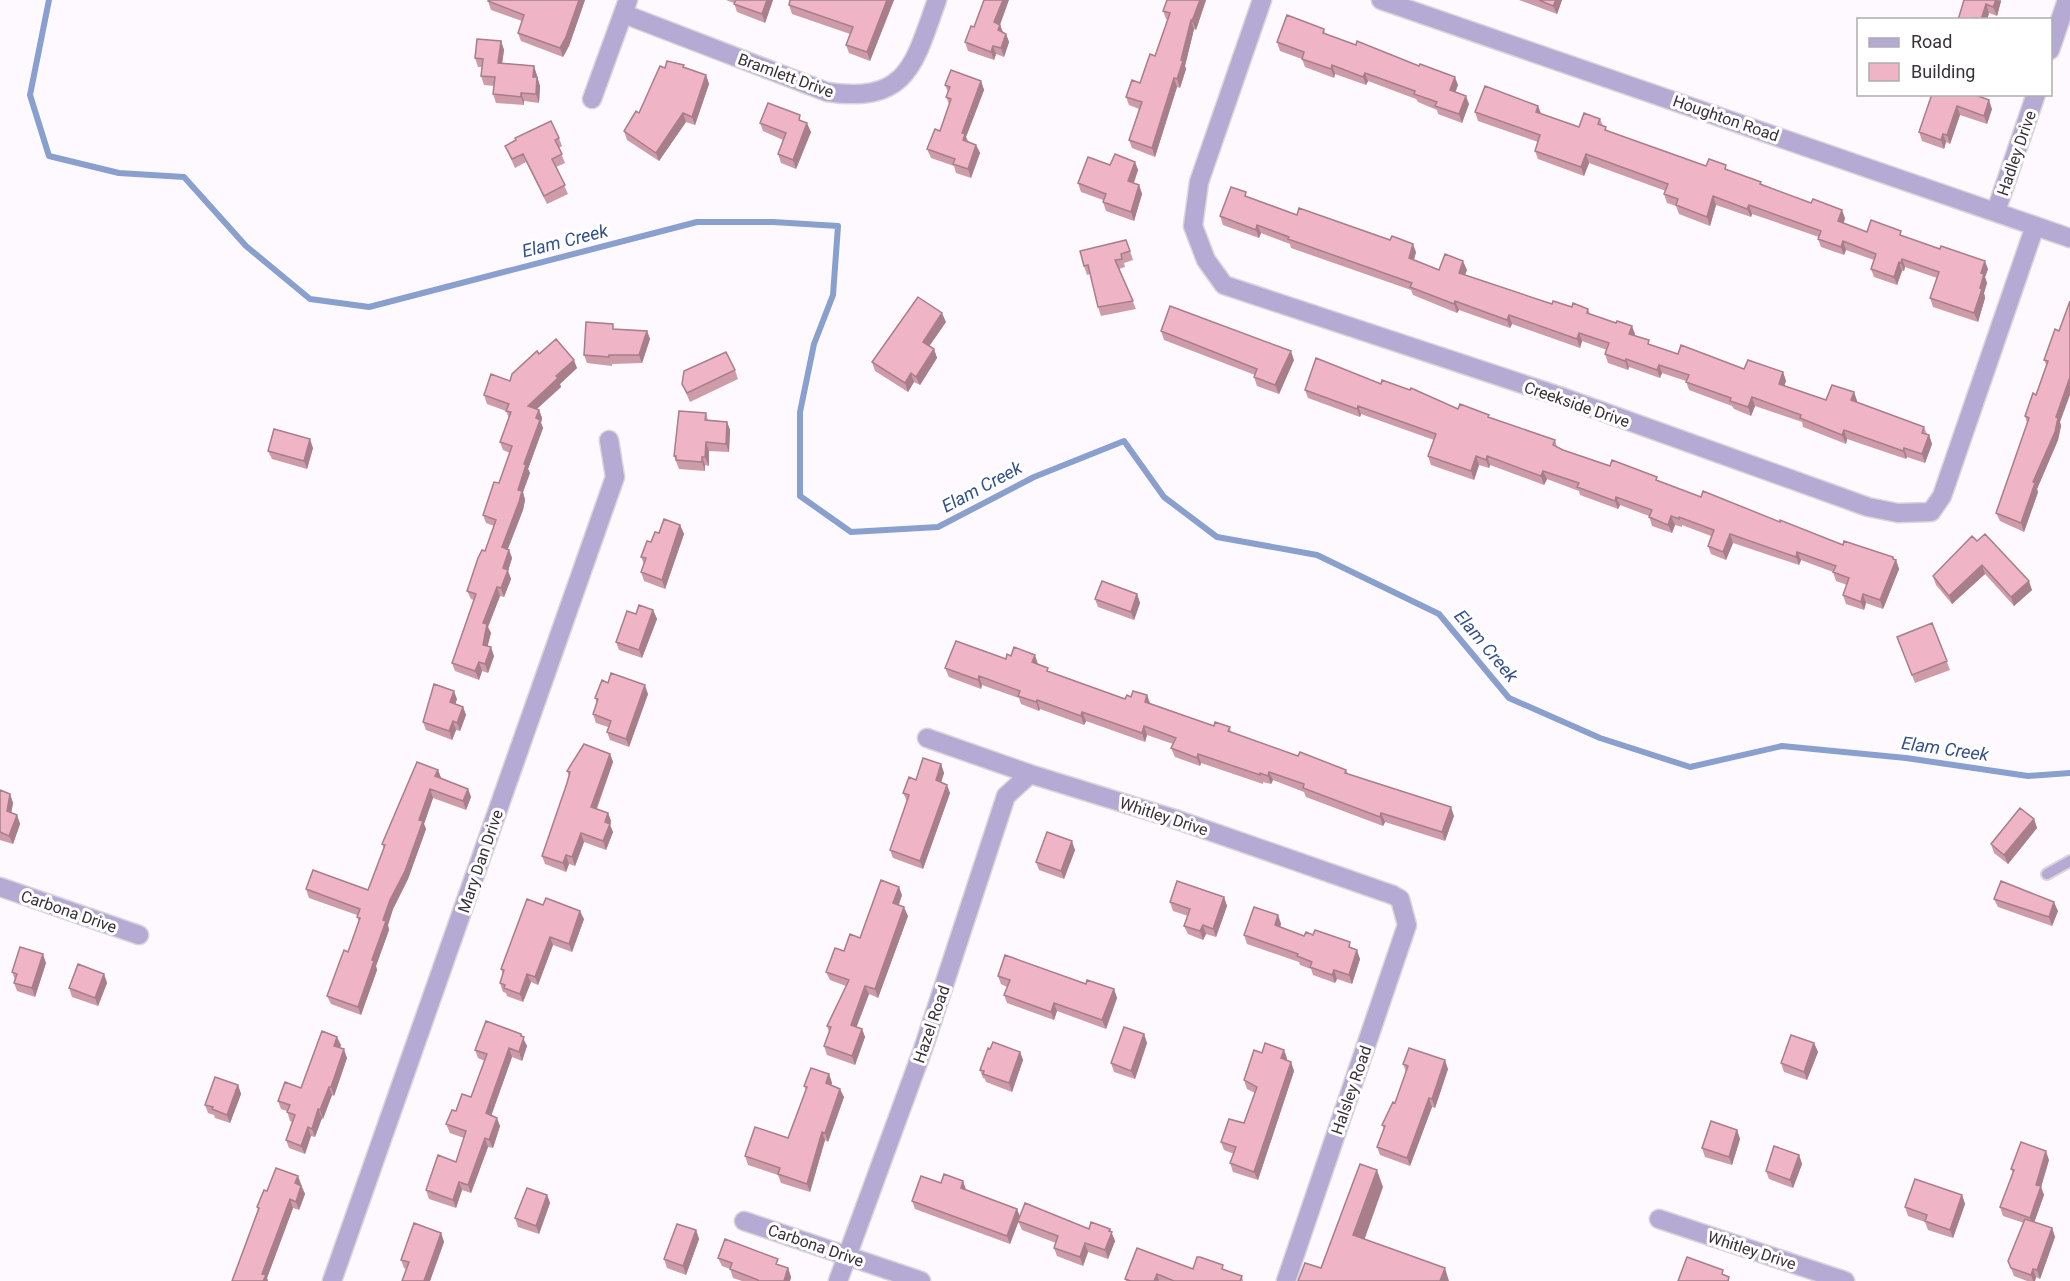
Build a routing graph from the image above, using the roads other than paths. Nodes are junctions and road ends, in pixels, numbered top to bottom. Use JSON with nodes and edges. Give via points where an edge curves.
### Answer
{"nodes":[{"id":1,"x":937,"y":0,"type":"edge"},
{"id":2,"x":1262,"y":0,"type":"edge"},
{"id":3,"x":1381,"y":0,"type":"edge"},
{"id":4,"x":2067,"y":0,"type":"edge"},
{"id":5,"x":1419,"y":6,"type":"edge"},
{"id":6,"x":626,"y":7,"type":"edge"},
{"id":7,"x":2052,"y":44,"type":"edge"},
{"id":8,"x":2035,"y":96,"type":"edge"},
{"id":9,"x":592,"y":99,"type":"dead end"},
{"id":10,"x":1996,"y":211,"type":"junction"},
{"id":11,"x":2035,"y":226,"type":"junction"},
{"id":12,"x":2070,"y":238,"type":"edge"},
{"id":13,"x":609,"y":440,"type":"dead end"},
{"id":14,"x":927,"y":738,"type":"dead end"},
{"id":15,"x":1030,"y":774,"type":"junction"},
{"id":16,"x":2070,"y":861,"type":"edge"},
{"id":17,"x":2047,"y":873,"type":"dead end"},
{"id":18,"x":0,"y":886,"type":"edge"},
{"id":19,"x":1400,"y":899,"type":"joint"},
{"id":20,"x":139,"y":935,"type":"dead end"},
{"id":21,"x":1659,"y":1219,"type":"dead end"},
{"id":22,"x":744,"y":1221,"type":"dead end"},
{"id":23,"x":848,"y":1256,"type":"junction"},
{"id":24,"x":332,"y":1281,"type":"edge"},
{"id":25,"x":838,"y":1281,"type":"edge"},
{"id":26,"x":921,"y":1281,"type":"edge"},
{"id":27,"x":1286,"y":1281,"type":"edge"},
{"id":28,"x":1845,"y":1281,"type":"edge"}],
"edges":[{"from":1,"to":6,"type":"street","name":"Bramlett Drive","via":[[916,59],[902,79],[879,92],[853,96],[827,92]]},
{"from":2,"to":11,"type":"street","name":"Creekside Drive","via":[[1199,182],[1193,226],[1206,260],[1224,285],[1559,396],[1869,507],[1898,513],[1931,512],[1942,496]]},
{"from":3,"to":5,"type":"street","name":"Houghton Road"},
{"from":4,"to":7,"type":"street"},
{"from":5,"to":10,"type":"street","name":"Houghton Road"},
{"from":6,"to":9,"type":"street"},
{"from":8,"to":10,"type":"street","name":"Hadley Drive"},
{"from":10,"to":11,"type":"street","name":"Houghton Road"},
{"from":11,"to":12,"type":"street","name":"Houghton Road"},
{"from":13,"to":24,"type":"street","name":"Mary Dan Drive","via":[[615,477]]},
{"from":14,"to":15,"type":"street","name":"Whitley Drive"},
{"from":15,"to":19,"type":"street","name":"Whitley Drive","via":[[1175,819]]},
{"from":15,"to":23,"type":"street","name":"Hazel Road","via":[[1006,796],[923,1049]]},
{"from":16,"to":17,"type":"lane"},
{"from":18,"to":20,"type":"street","name":"Carbona Drive"},
{"from":19,"to":27,"type":"street","name":"Halsley Road","via":[[1407,925]]},
{"from":21,"to":28,"type":"street","name":"Whitley Drive"},
{"from":22,"to":23,"type":"street","name":"Carbona Drive"},
{"from":23,"to":25,"type":"street","name":"Hazel Road"},
{"from":23,"to":26,"type":"street","name":"Carbona Drive"}]}
